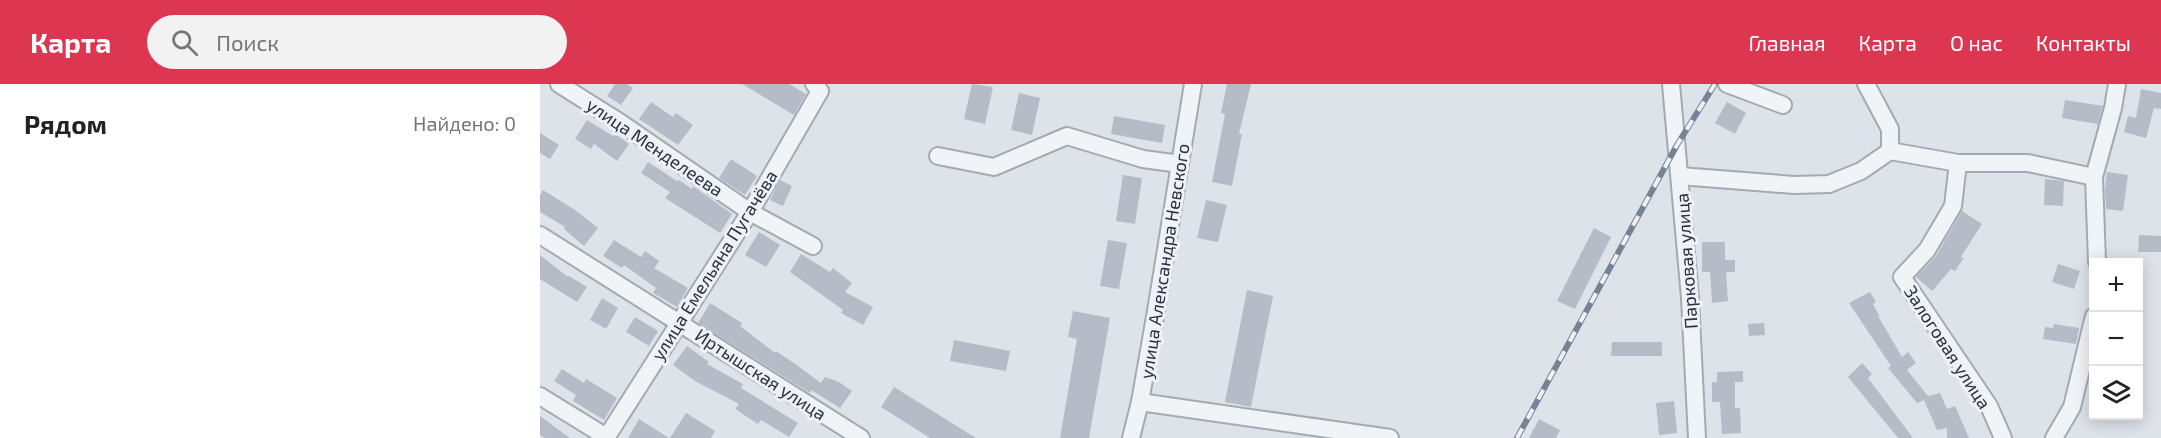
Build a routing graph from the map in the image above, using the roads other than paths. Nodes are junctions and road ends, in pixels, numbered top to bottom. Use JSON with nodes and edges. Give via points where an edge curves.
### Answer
{"nodes":[{"id":1,"x":559,"y":84,"type":"edge"},
{"id":2,"x":1193,"y":84,"type":"edge"},
{"id":3,"x":1671,"y":84,"type":"edge"},
{"id":4,"x":1727,"y":84,"type":"edge"},
{"id":5,"x":1866,"y":84,"type":"edge"},
{"id":6,"x":2116,"y":84,"type":"edge"},
{"id":7,"x":817,"y":87,"type":"edge"},
{"id":8,"x":1783,"y":105,"type":"dead end"},
{"id":9,"x":1890,"y":151,"type":"junction"},
{"id":10,"x":938,"y":156,"type":"dead end"},
{"id":11,"x":1958,"y":163,"type":"junction"},
{"id":12,"x":1180,"y":164,"type":"junction"},
{"id":13,"x":1680,"y":176,"type":"junction"},
{"id":14,"x":2094,"y":177,"type":"junction"},
{"id":15,"x":750,"y":212,"type":"junction"},
{"id":16,"x":540,"y":235,"type":"edge"},
{"id":17,"x":813,"y":246,"type":"dead end"},
{"id":18,"x":2097,"y":258,"type":"edge"},
{"id":19,"x":679,"y":321,"type":"junction"},
{"id":20,"x":2089,"y":337,"type":"edge"},
{"id":21,"x":540,"y":396,"type":"edge"},
{"id":22,"x":1140,"y":402,"type":"junction"},
{"id":23,"x":606,"y":438,"type":"edge"},
{"id":24,"x":861,"y":438,"type":"edge"},
{"id":25,"x":1131,"y":438,"type":"edge"},
{"id":26,"x":1390,"y":438,"type":"edge"},
{"id":27,"x":1697,"y":438,"type":"edge"},
{"id":28,"x":2003,"y":438,"type":"edge"},
{"id":29,"x":2054,"y":438,"type":"edge"}],
"edges":[{"from":1,"to":15,"type":"street","name":"улица Менделеева"},
{"from":2,"to":12,"type":"street","name":"улица Александра Невского"},
{"from":3,"to":13,"type":"street","name":"Парковая улица"},
{"from":4,"to":8,"type":"street"},
{"from":5,"to":9,"type":"street","via":[[1890,129]]},
{"from":6,"to":14,"type":"street"},
{"from":7,"to":15,"type":"street","name":"улица Емельяна Пугачёва"},
{"from":9,"to":11,"type":"street"},
{"from":9,"to":13,"type":"street","via":[[1861,171],[1829,184]]},
{"from":10,"to":12,"type":"street","via":[[994,166],[1067,136],[1143,159]]},
{"from":11,"to":14,"type":"street","via":[[2028,163]]},
{"from":11,"to":28,"type":"street","name":"Залоговая улица","via":[[1953,206],[1927,250],[1902,277],[1989,406]]},
{"from":12,"to":22,"type":"street","name":"улица Александра Невского"},
{"from":13,"to":27,"type":"street","name":"Парковая улица"},
{"from":14,"to":18,"type":"street"},
{"from":15,"to":17,"type":"street","name":"улица Менделеева"},
{"from":15,"to":19,"type":"street","name":"улица Емельяна Пугачёва"},
{"from":16,"to":19,"type":"street","name":"Иртышская улица"},
{"from":19,"to":23,"type":"street","name":"улица Емельяна Пугачёва"},
{"from":19,"to":24,"type":"street","name":"Иртышская улица"},
{"from":20,"to":29,"type":"street","via":[[2072,407]]},
{"from":21,"to":23,"type":"street"},
{"from":22,"to":25,"type":"street","name":"улица Александра Невского"},
{"from":22,"to":26,"type":"street"}]}
